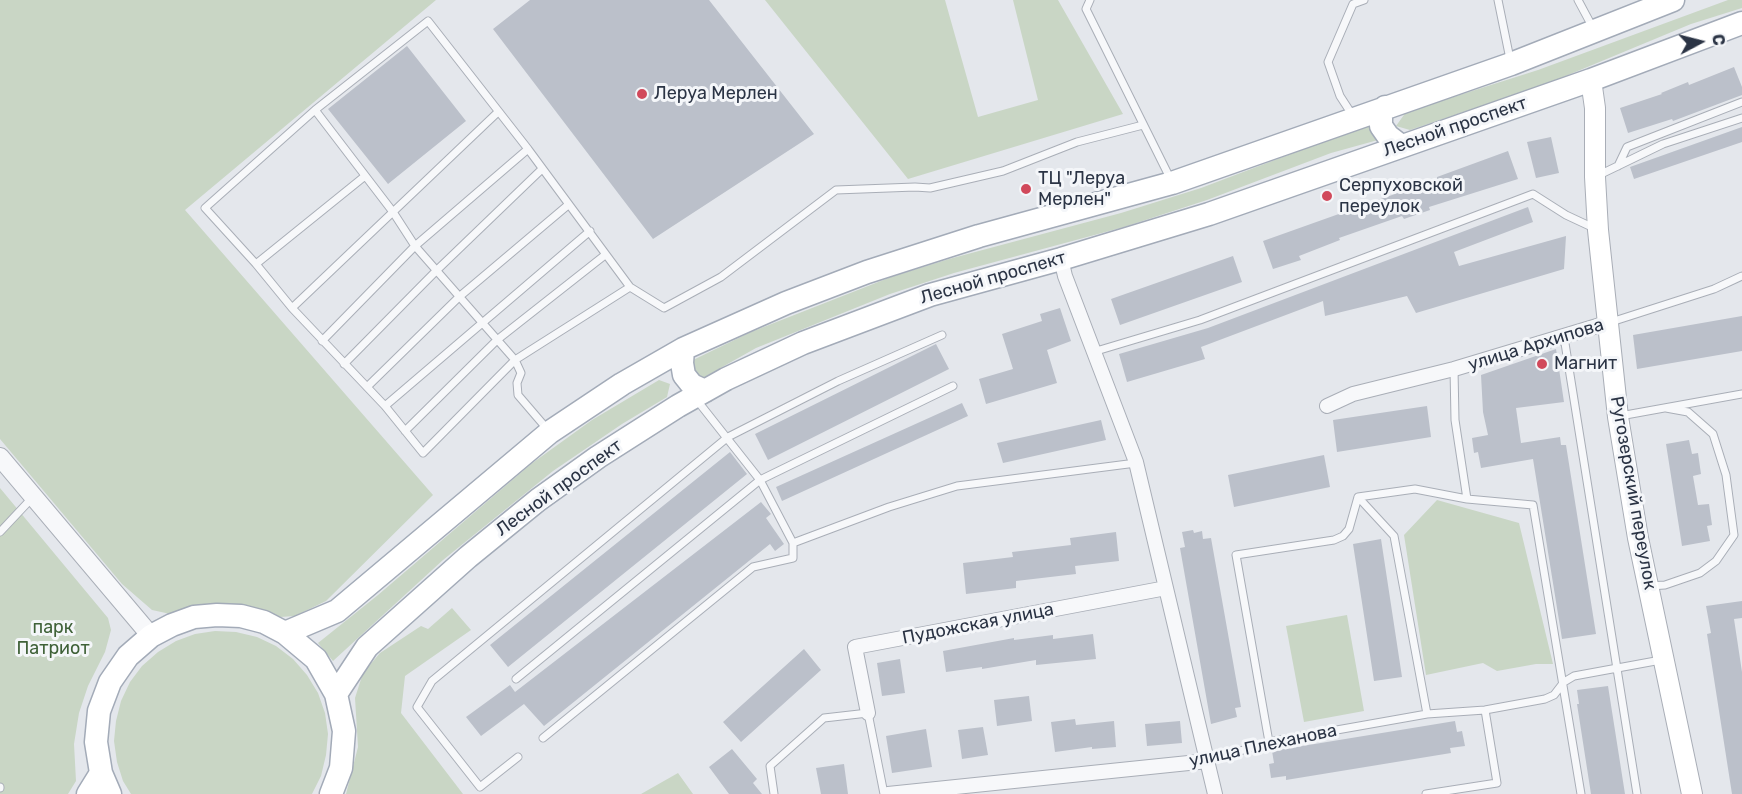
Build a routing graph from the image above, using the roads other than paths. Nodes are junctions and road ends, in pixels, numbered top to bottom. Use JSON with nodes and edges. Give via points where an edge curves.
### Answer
{"nodes":[{"id":1,"x":1082,"y":0,"type":"edge"},
{"id":2,"x":1090,"y":0,"type":"edge"},
{"id":3,"x":1364,"y":0,"type":"edge"},
{"id":4,"x":1498,"y":0,"type":"edge"},
{"id":5,"x":1578,"y":0,"type":"edge"},
{"id":6,"x":1673,"y":0,"type":"edge"},
{"id":7,"x":1086,"y":9,"type":"junction"},
{"id":8,"x":1742,"y":23,"type":"edge"},
{"id":9,"x":1594,"y":30,"type":"junction"},
{"id":10,"x":1511,"y":64,"type":"junction"},
{"id":11,"x":1591,"y":80,"type":"junction"},
{"id":12,"x":1742,"y":102,"type":"edge"},
{"id":13,"x":1385,"y":107,"type":"junction"},
{"id":14,"x":315,"y":110,"type":"junction"},
{"id":15,"x":498,"y":112,"type":"junction"},
{"id":16,"x":1742,"y":117,"type":"edge"},
{"id":17,"x":1354,"y":118,"type":"junction"},
{"id":18,"x":1143,"y":125,"type":"junction"},
{"id":19,"x":1401,"y":146,"type":"junction"},
{"id":20,"x":528,"y":149,"type":"junction"},
{"id":21,"x":1618,"y":166,"type":"junction"},
{"id":22,"x":542,"y":169,"type":"junction"},
{"id":23,"x":365,"y":176,"type":"junction"},
{"id":24,"x":1595,"y":177,"type":"junction"},
{"id":25,"x":1172,"y":183,"type":"junction"},
{"id":26,"x":568,"y":205,"type":"junction"},
{"id":27,"x":393,"y":212,"type":"junction"},
{"id":28,"x":1598,"y":230,"type":"junction"},
{"id":29,"x":590,"y":231,"type":"junction"},
{"id":30,"x":415,"y":246,"type":"junction"},
{"id":31,"x":605,"y":255,"type":"junction"},
{"id":32,"x":1061,"y":259,"type":"junction"},
{"id":33,"x":256,"y":264,"type":"junction"},
{"id":34,"x":437,"y":270,"type":"junction"},
{"id":35,"x":1742,"y":276,"type":"edge"},
{"id":36,"x":630,"y":287,"type":"junction"},
{"id":37,"x":459,"y":297,"type":"junction"},
{"id":38,"x":292,"y":308,"type":"junction"},
{"id":39,"x":482,"y":323,"type":"junction"},
{"id":40,"x":1607,"y":323,"type":"junction"},
{"id":41,"x":942,"y":335,"type":"dead end"},
{"id":42,"x":1564,"y":337,"type":"junction"},
{"id":43,"x":497,"y":340,"type":"junction"},
{"id":44,"x":322,"y":341,"type":"junction"},
{"id":45,"x":683,"y":349,"type":"junction"},
{"id":46,"x":1093,"y":352,"type":"junction"},
{"id":47,"x":516,"y":360,"type":"junction"},
{"id":48,"x":344,"y":364,"type":"junction"},
{"id":49,"x":651,"y":367,"type":"junction"},
{"id":50,"x":1454,"y":369,"type":"junction"},
{"id":51,"x":953,"y":386,"type":"dead end"},
{"id":52,"x":367,"y":387,"type":"junction"},
{"id":53,"x":1742,"y":394,"type":"edge"},
{"id":54,"x":693,"y":398,"type":"junction"},
{"id":55,"x":385,"y":406,"type":"junction"},
{"id":56,"x":1327,"y":406,"type":"dead end"},
{"id":57,"x":1666,"y":408,"type":"junction"},
{"id":58,"x":1618,"y":417,"type":"junction"},
{"id":59,"x":405,"y":431,"type":"junction"},
{"id":60,"x":550,"y":432,"type":"junction"},
{"id":61,"x":728,"y":437,"type":"junction"},
{"id":62,"x":0,"y":457,"type":"edge"},
{"id":63,"x":1136,"y":462,"type":"junction"},
{"id":64,"x":760,"y":480,"type":"junction"},
{"id":65,"x":33,"y":496,"type":"junction"},
{"id":66,"x":1358,"y":497,"type":"junction"},
{"id":67,"x":1467,"y":499,"type":"junction"},
{"id":68,"x":0,"y":532,"type":"edge"},
{"id":69,"x":793,"y":543,"type":"junction"},
{"id":70,"x":1648,"y":586,"type":"junction"},
{"id":71,"x":1167,"y":588,"type":"junction"},
{"id":72,"x":285,"y":633,"type":"junction"},
{"id":73,"x":151,"y":636,"type":"junction"},
{"id":74,"x":1663,"y":660,"type":"junction"},
{"id":75,"x":1617,"y":668,"type":"junction"},
{"id":76,"x":516,"y":679,"type":"dead end"},
{"id":77,"x":1564,"y":682,"type":"junction"},
{"id":78,"x":336,"y":694,"type":"junction"},
{"id":79,"x":1485,"y":710,"type":"junction"},
{"id":80,"x":868,"y":713,"type":"junction"},
{"id":81,"x":1427,"y":714,"type":"junction"},
{"id":82,"x":543,"y":738,"type":"dead end"},
{"id":83,"x":1269,"y":742,"type":"junction"},
{"id":84,"x":518,"y":757,"type":"dead end"},
{"id":85,"x":1208,"y":761,"type":"junction"},
{"id":86,"x":101,"y":773,"type":"junction"},
{"id":87,"x":88,"y":794,"type":"edge"},
{"id":88,"x":110,"y":794,"type":"edge"},
{"id":89,"x":331,"y":794,"type":"edge"},
{"id":90,"x":774,"y":794,"type":"edge"},
{"id":91,"x":886,"y":794,"type":"edge"},
{"id":92,"x":1215,"y":794,"type":"edge"},
{"id":93,"x":1426,"y":794,"type":"edge"},
{"id":94,"x":1581,"y":794,"type":"edge"},
{"id":95,"x":1637,"y":794,"type":"edge"},
{"id":96,"x":1692,"y":794,"type":"edge"}],
"edges":[{"from":1,"to":7,"type":"lane"},
{"from":2,"to":7,"type":"lane"},
{"from":3,"to":17,"type":"lane","via":[[1353,4],[1328,63],[1340,96]]},
{"from":4,"to":10,"type":"lane"},
{"from":5,"to":9,"type":"lane"},
{"from":6,"to":9,"type":"main road"},
{"from":7,"to":18,"type":"lane"},
{"from":8,"to":11,"type":"main road","name":"Лесной проспект"},
{"from":9,"to":10,"type":"main road"},
{"from":10,"to":13,"type":"main road"},
{"from":11,"to":19,"type":"main road","name":"Лесной проспект"},
{"from":11,"to":24,"type":"main road","name":"Ругозерский переулок"},
{"from":12,"to":21,"type":"lane","via":[[1627,147]]},
{"from":13,"to":17,"type":"main road"},
{"from":13,"to":19,"type":"main road","via":[[1381,126]]},
{"from":14,"to":15,"type":"lane","via":[[428,21]]},
{"from":14,"to":23,"type":"lane"},
{"from":14,"to":33,"type":"lane","via":[[205,208]]},
{"from":15,"to":20,"type":"lane"},
{"from":15,"to":27,"type":"lane"},
{"from":16,"to":21,"type":"lane","via":[[1663,144]]},
{"from":17,"to":25,"type":"main road"},
{"from":18,"to":25,"type":"lane"},
{"from":18,"to":36,"type":"lane","via":[[1077,142],[1003,171],[930,188],[836,190],[721,277],[664,308]]},
{"from":19,"to":32,"type":"main road","name":"Лесной проспект","via":[[1209,214]]},
{"from":20,"to":22,"type":"lane"},
{"from":20,"to":30,"type":"lane"},
{"from":21,"to":24,"type":"lane"},
{"from":22,"to":26,"type":"lane"},
{"from":22,"to":34,"type":"lane"},
{"from":23,"to":27,"type":"lane"},
{"from":23,"to":33,"type":"lane"},
{"from":24,"to":28,"type":"main road","name":"Ругозерский переулок"},
{"from":25,"to":45,"type":"main road","via":[[979,236],[867,272]]},
{"from":26,"to":29,"type":"lane"},
{"from":26,"to":37,"type":"lane"},
{"from":27,"to":30,"type":"lane"},
{"from":27,"to":38,"type":"lane"},
{"from":28,"to":40,"type":"main road","name":"Ругозерский переулок"},
{"from":28,"to":46,"type":"lane","via":[[1533,194],[1200,320]]},
{"from":29,"to":31,"type":"lane"},
{"from":29,"to":39,"type":"lane"},
{"from":30,"to":34,"type":"lane"},
{"from":30,"to":44,"type":"lane"},
{"from":31,"to":36,"type":"lane"},
{"from":31,"to":43,"type":"lane"},
{"from":32,"to":46,"type":"street"},
{"from":32,"to":54,"type":"main road","name":"Лесной проспект","via":[[878,313],[803,343]]},
{"from":33,"to":38,"type":"lane"},
{"from":34,"to":37,"type":"lane"},
{"from":34,"to":48,"type":"lane"},
{"from":35,"to":40,"type":"lane","name":"улица Архипова","via":[[1714,289]]},
{"from":36,"to":47,"type":"lane"},
{"from":37,"to":39,"type":"lane"},
{"from":37,"to":52,"type":"lane"},
{"from":38,"to":44,"type":"lane"},
{"from":39,"to":43,"type":"lane"},
{"from":39,"to":55,"type":"lane"},
{"from":40,"to":42,"type":"street","name":"улица Архипова"},
{"from":40,"to":58,"type":"main road","name":"Ругозерский переулок"},
{"from":41,"to":61,"type":"lane","via":[[838,381]]},
{"from":42,"to":50,"type":"street","name":"улица Архипова"},
{"from":42,"to":75,"type":"lane"},
{"from":43,"to":47,"type":"lane"},
{"from":43,"to":59,"type":"lane"},
{"from":44,"to":48,"type":"lane"},
{"from":45,"to":49,"type":"main road"},
{"from":45,"to":54,"type":"main road","via":[[684,375],[692,385]]},
{"from":46,"to":63,"type":"street"},
{"from":47,"to":59,"type":"lane","via":[[423,453]]},
{"from":47,"to":60,"type":"lane","via":[[521,373],[518,395]]},
{"from":48,"to":52,"type":"lane"},
{"from":49,"to":54,"type":"main road","via":[[665,371],[674,379],[678,391]]},
{"from":49,"to":60,"type":"main road"},
{"from":50,"to":56,"type":"street","name":"улица Архипова","via":[[1353,394]]},
{"from":50,"to":67,"type":"lane","via":[[1455,420]]},
{"from":51,"to":64,"type":"lane"},
{"from":52,"to":55,"type":"lane"},
{"from":53,"to":57,"type":"lane"},
{"from":54,"to":61,"type":"lane"},
{"from":54,"to":78,"type":"main road","name":"Лесной проспект","via":[[537,500],[468,557],[367,647]]},
{"from":55,"to":59,"type":"lane"},
{"from":57,"to":58,"type":"lane"},
{"from":57,"to":70,"type":"lane","via":[[1688,412],[1713,434],[1726,475],[1734,535],[1716,561],[1700,573],[1665,585]]},
{"from":58,"to":70,"type":"main road","name":"Ругозерский переулок"},
{"from":60,"to":72,"type":"main road","via":[[337,611]]},
{"from":61,"to":64,"type":"lane"},
{"from":61,"to":84,"type":"lane","via":[[432,681],[417,707],[480,787]]},
{"from":62,"to":65,"type":"street"},
{"from":63,"to":69,"type":"lane","via":[[957,486]]},
{"from":63,"to":71,"type":"street"},
{"from":64,"to":69,"type":"lane"},
{"from":64,"to":76,"type":"lane"},
{"from":65,"to":68,"type":"lane"},
{"from":65,"to":73,"type":"street"},
{"from":66,"to":67,"type":"lane","via":[[1415,489]]},
{"from":66,"to":81,"type":"lane","via":[[1394,536]]},
{"from":66,"to":83,"type":"lane","via":[[1349,529],[1334,540],[1236,555]]},
{"from":67,"to":77,"type":"lane","via":[[1533,505]]},
{"from":69,"to":82,"type":"lane","via":[[793,558],[753,567]]},
{"from":70,"to":74,"type":"main road","name":"Ругозерский переулок"},
{"from":71,"to":80,"type":"street","name":"Пудожская улица","via":[[851,648]]},
{"from":71,"to":85,"type":"street"},
{"from":72,"to":73,"type":"main road","via":[[264,622],[217,615],[194,617]]},
{"from":72,"to":78,"type":"main road","via":[[316,659]]},
{"from":73,"to":86,"type":"main road","via":[[128,656],[110,682],[99,711],[96,742]]},
{"from":74,"to":75,"type":"lane","name":"улица Плеханова"},
{"from":74,"to":96,"type":"main road","name":"Ругозерский переулок"},
{"from":75,"to":77,"type":"lane","name":"улица Плеханова","via":[[1574,676]]},
{"from":75,"to":95,"type":"lane"},
{"from":77,"to":79,"type":"lane","name":"улица Плеханова","via":[[1545,699]]},
{"from":77,"to":94,"type":"lane"},
{"from":78,"to":89,"type":"main road","via":[[344,731],[341,768]]},
{"from":79,"to":81,"type":"lane","name":"улица Плеханова"},
{"from":79,"to":93,"type":"lane","via":[[1497,783]]},
{"from":80,"to":90,"type":"lane","via":[[824,718],[770,766]]},
{"from":80,"to":91,"type":"lane"},
{"from":81,"to":83,"type":"lane","name":"улица Плеханова"},
{"from":83,"to":85,"type":"lane","name":"улица Плеханова"},
{"from":85,"to":91,"type":"street","name":"улица Плеханова"},
{"from":85,"to":92,"type":"street"},
{"from":86,"to":87,"type":"main road"},
{"from":86,"to":88,"type":"main road"}]}
